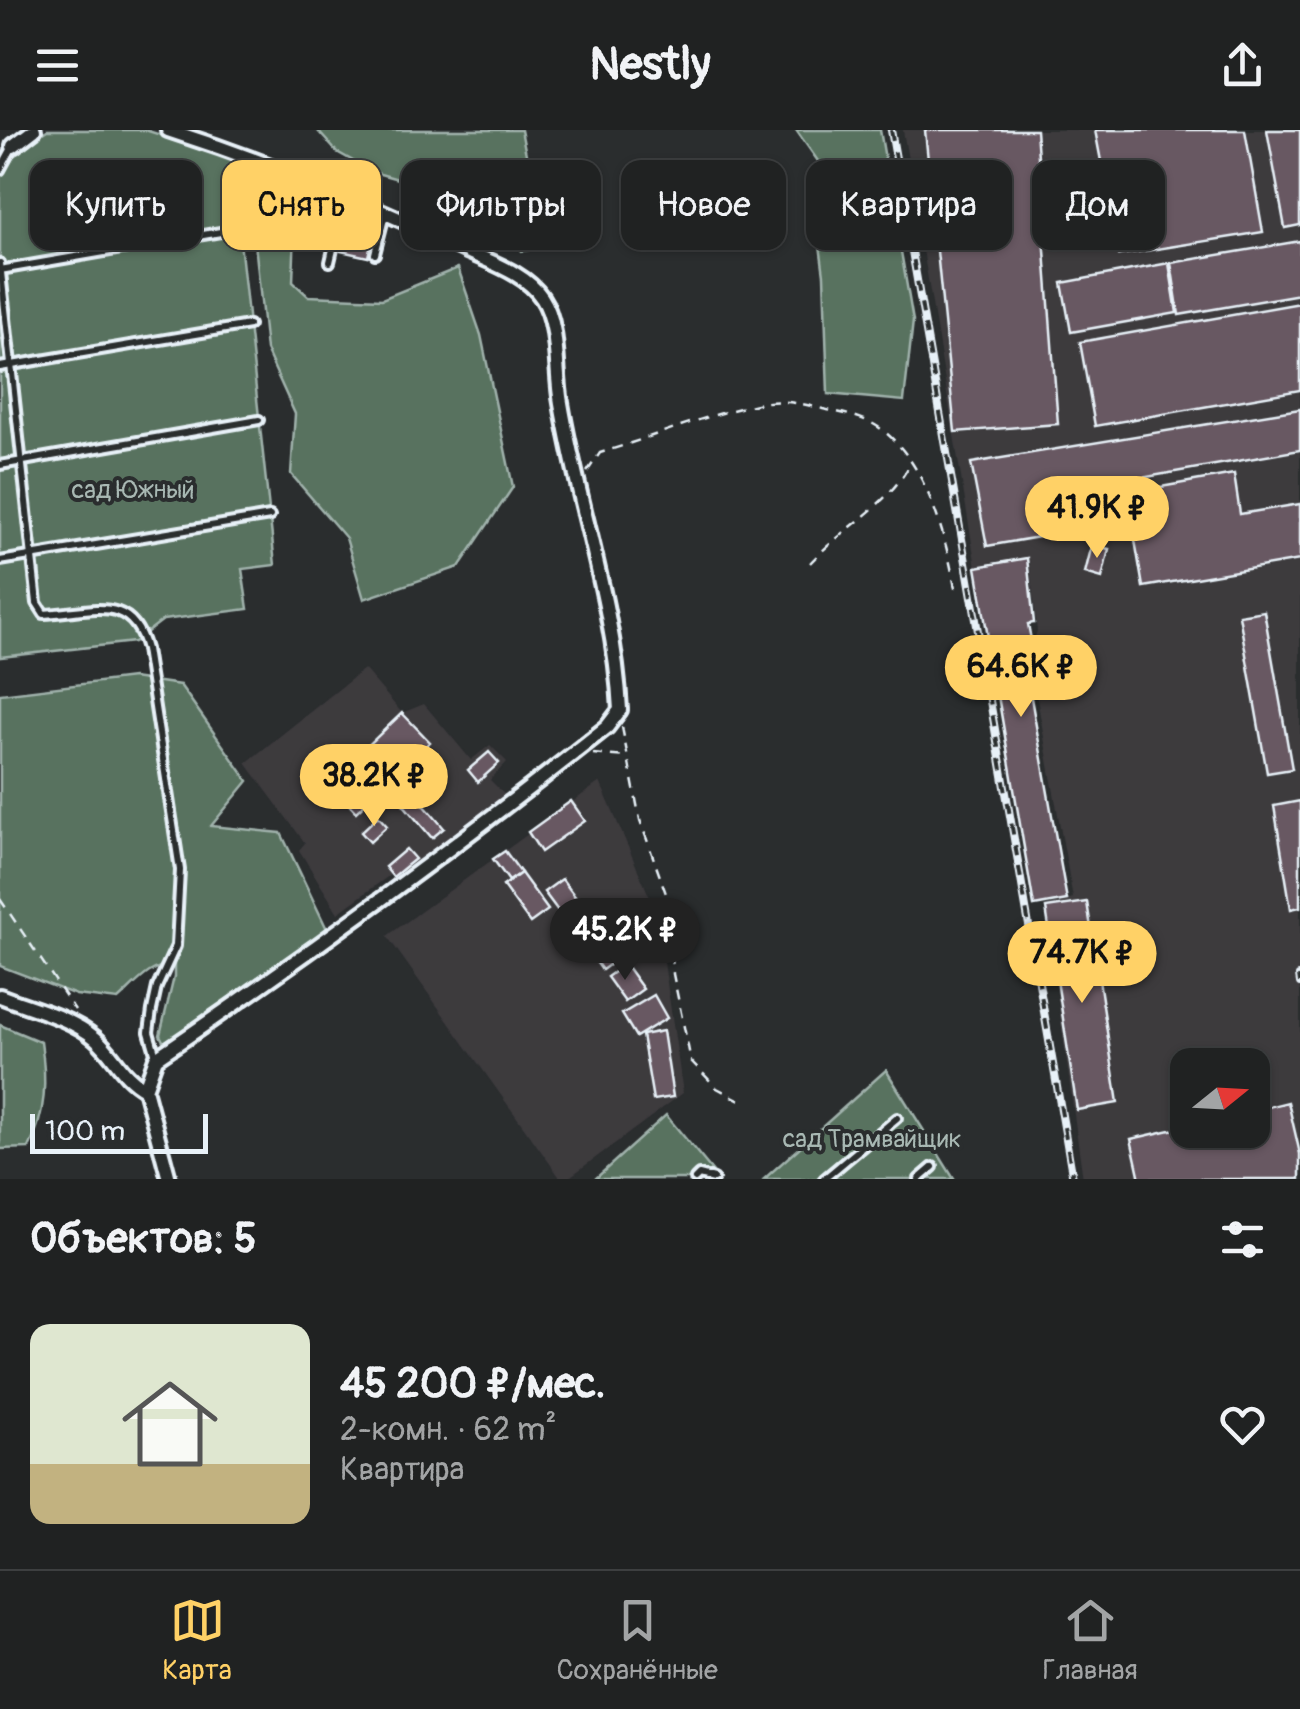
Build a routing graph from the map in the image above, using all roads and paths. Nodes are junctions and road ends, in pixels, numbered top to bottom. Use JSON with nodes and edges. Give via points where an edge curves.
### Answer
{"nodes":[{"id":1,"x":34,"y":130,"type":"edge"},
{"id":2,"x":168,"y":130,"type":"edge"},
{"id":3,"x":12,"y":146,"type":"joint"},
{"id":4,"x":259,"y":160,"type":"edge"},
{"id":5,"x":0,"y":170,"type":"edge"},
{"id":6,"x":381,"y":211,"type":"edge"},
{"id":7,"x":386,"y":213,"type":"junction"},
{"id":8,"x":222,"y":231,"type":"edge"},
{"id":9,"x":333,"y":250,"type":"edge"},
{"id":10,"x":375,"y":254,"type":"dead end"},
{"id":11,"x":330,"y":262,"type":"dead end"},
{"id":12,"x":0,"y":267,"type":"edge"},
{"id":13,"x":249,"y":324,"type":"dead end"},
{"id":14,"x":12,"y":365,"type":"junction"},
{"id":15,"x":0,"y":367,"type":"edge"},
{"id":16,"x":259,"y":420,"type":"dead end"},
{"id":17,"x":22,"y":461,"type":"junction"},
{"id":18,"x":0,"y":465,"type":"edge"},
{"id":19,"x":910,"y":465,"type":"junction"},
{"id":20,"x":578,"y":486,"type":"junction"},
{"id":21,"x":270,"y":516,"type":"dead end"},
{"id":22,"x":32,"y":555,"type":"junction"},
{"id":23,"x":0,"y":561,"type":"edge"},
{"id":24,"x":810,"y":563,"type":"dead end"},
{"id":25,"x":956,"y":594,"type":"dead end"},
{"id":26,"x":620,"y":710,"type":"junction"},
{"id":27,"x":576,"y":752,"type":"junction"},
{"id":28,"x":626,"y":758,"type":"junction"},
{"id":29,"x":0,"y":900,"type":"edge"},
{"id":30,"x":0,"y":996,"type":"edge"},
{"id":31,"x":79,"y":1016,"type":"dead end"},
{"id":32,"x":156,"y":1058,"type":"junction"},
{"id":33,"x":146,"y":1089,"type":"junction"},
{"id":34,"x":740,"y":1100,"type":"dead end"},
{"id":35,"x":896,"y":1118,"type":"dead end"},
{"id":36,"x":932,"y":1168,"type":"dead end"},
{"id":37,"x":170,"y":1179,"type":"edge"},
{"id":38,"x":695,"y":1179,"type":"edge"},
{"id":39,"x":714,"y":1179,"type":"edge"},
{"id":40,"x":824,"y":1179,"type":"edge"},
{"id":41,"x":919,"y":1179,"type":"edge"}],
"edges":[{"from":1,"to":3,"type":"street"},
{"from":2,"to":4,"type":"street"},
{"from":3,"to":5,"type":"lane"},
{"from":6,"to":7,"type":"street"},
{"from":7,"to":10,"type":"lane"},
{"from":7,"to":20,"type":"street","via":[[517,275],[542,298]]},
{"from":8,"to":12,"type":"lane"},
{"from":9,"to":11,"type":"lane"},
{"from":12,"to":14,"type":"lane"},
{"from":13,"to":14,"type":"lane"},
{"from":14,"to":15,"type":"lane"},
{"from":14,"to":17,"type":"lane"},
{"from":16,"to":17,"type":"lane"},
{"from":17,"to":18,"type":"lane"},
{"from":17,"to":22,"type":"lane"},
{"from":19,"to":20,"type":"path","via":[[874,424],[807,404],[765,402],[600,453]]},
{"from":19,"to":24,"type":"path","via":[[900,483]]},
{"from":19,"to":25,"type":"path","via":[[941,524]]},
{"from":20,"to":26,"type":"street"},
{"from":21,"to":22,"type":"lane"},
{"from":22,"to":23,"type":"lane"},
{"from":22,"to":32,"type":"lane","via":[[44,614],[118,609],[135,620],[146,649],[180,870],[176,946],[156,987],[149,1032]]},
{"from":26,"to":27,"type":"street"},
{"from":26,"to":28,"type":"path"},
{"from":27,"to":28,"type":"path"},
{"from":27,"to":32,"type":"street","via":[[324,944]]},
{"from":28,"to":34,"type":"path","via":[[670,905],[677,1000],[691,1062]]},
{"from":29,"to":31,"type":"path"},
{"from":30,"to":33,"type":"street","via":[[96,1038],[131,1081]]},
{"from":32,"to":33,"type":"street"},
{"from":33,"to":37,"type":"street"},
{"from":35,"to":40,"type":"lane"},
{"from":36,"to":41,"type":"lane"},
{"from":38,"to":39,"type":"lane"}]}
